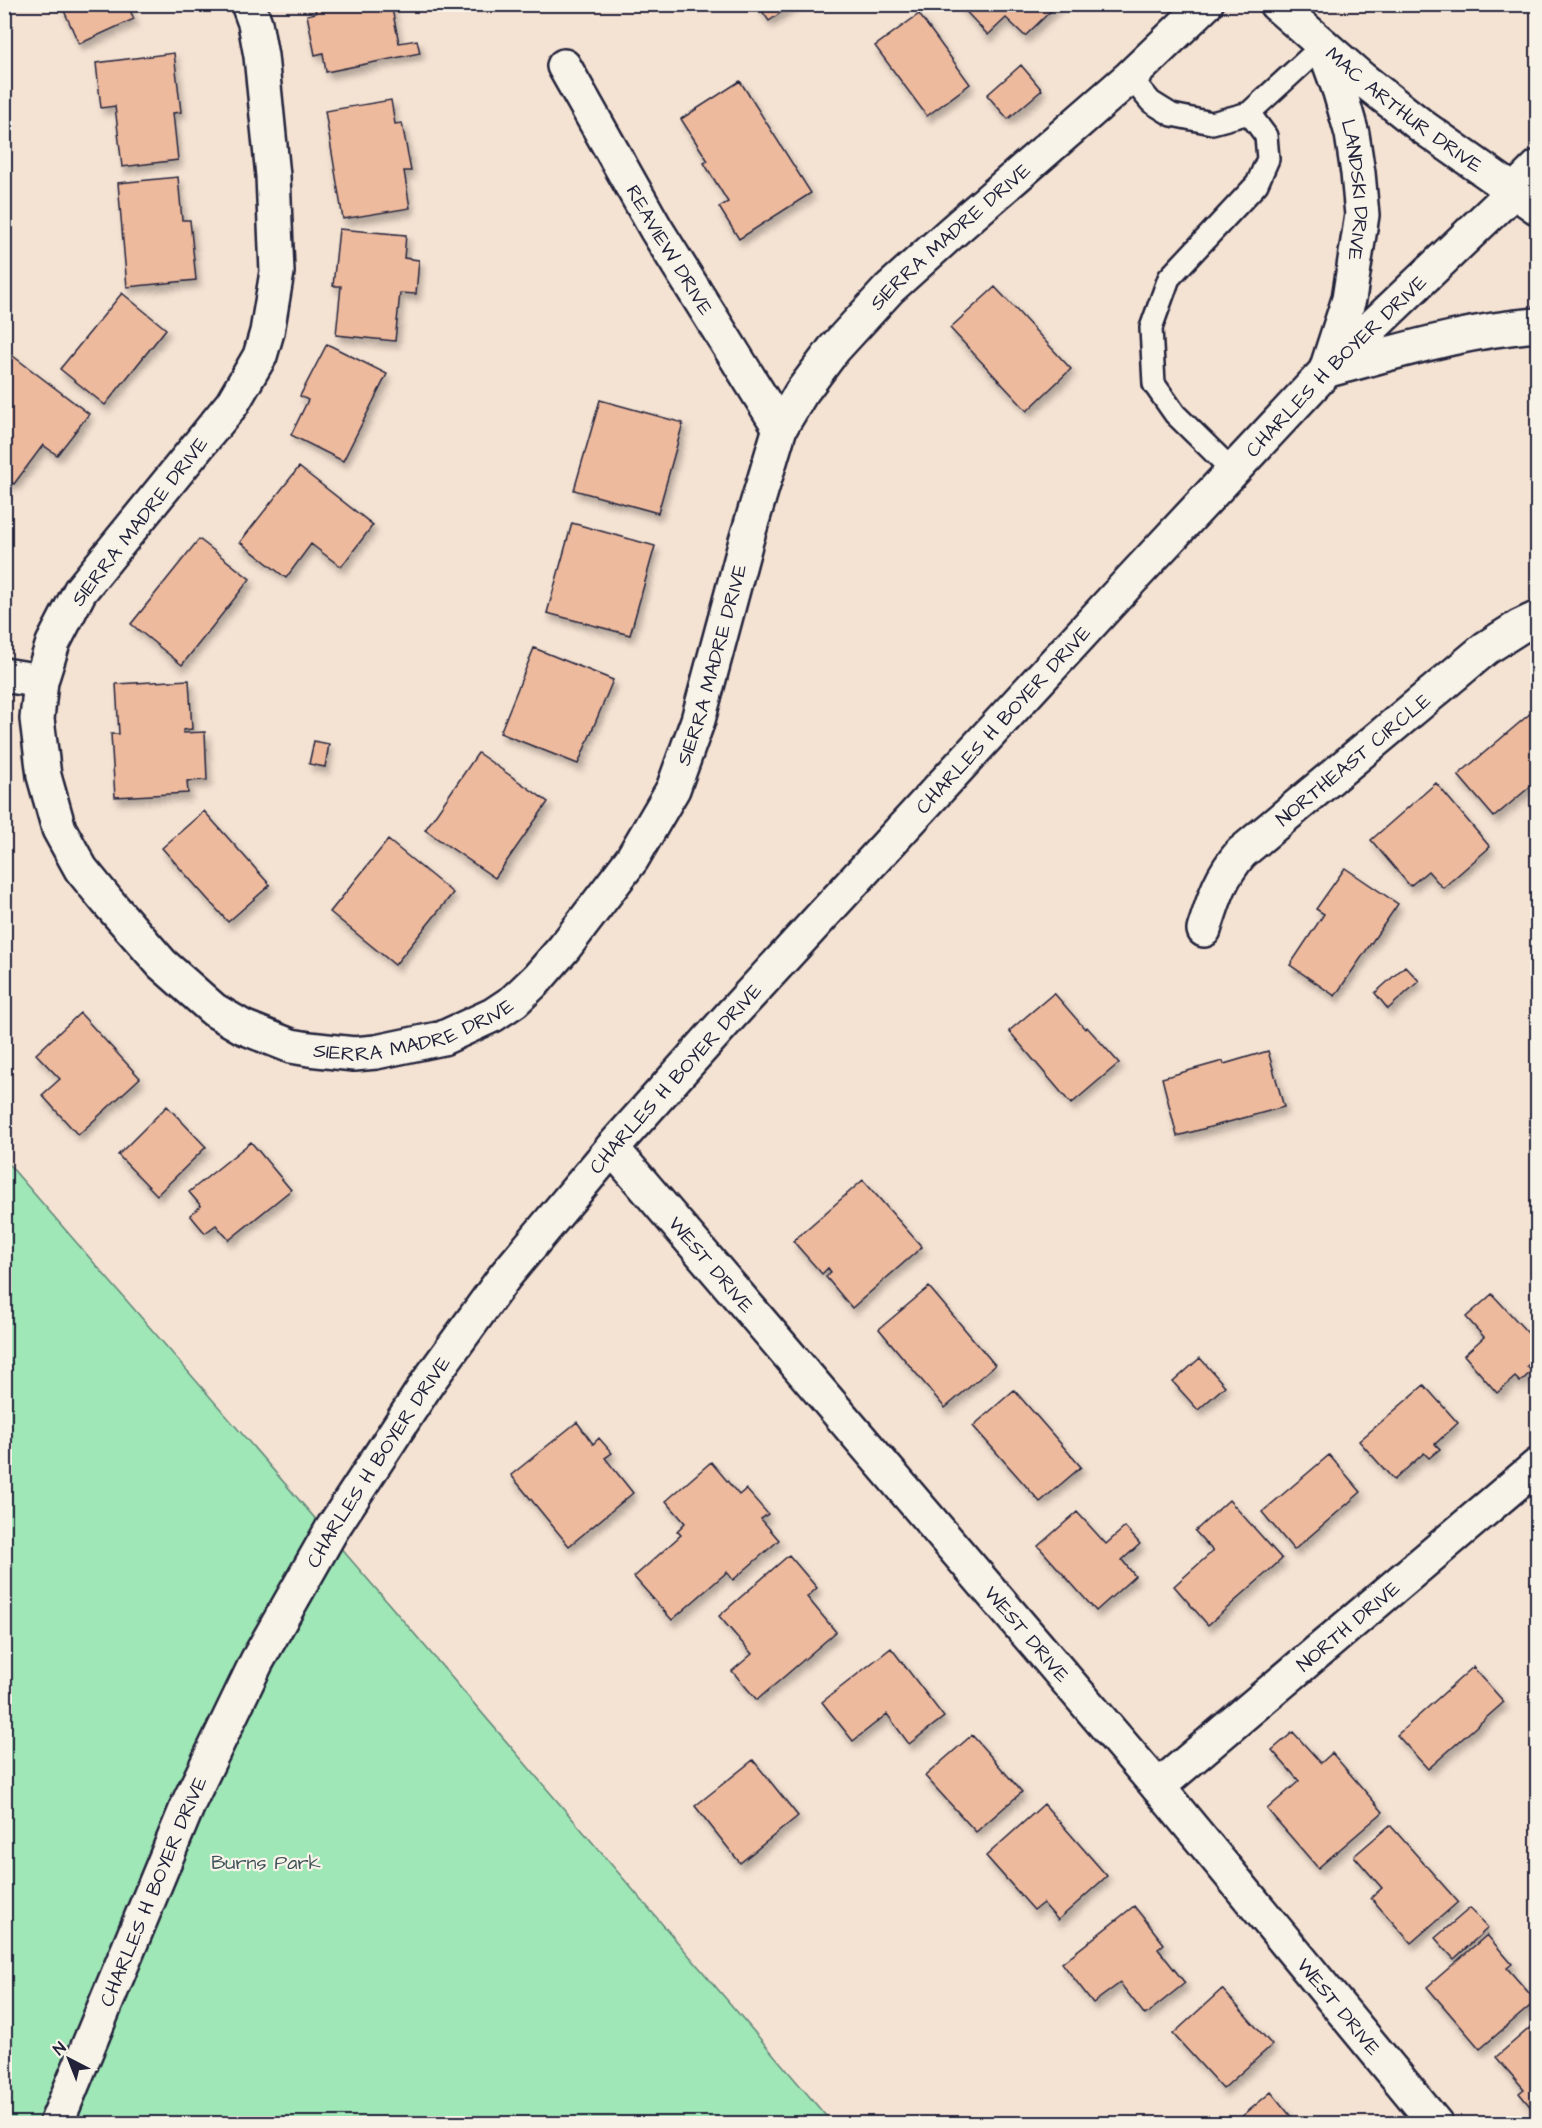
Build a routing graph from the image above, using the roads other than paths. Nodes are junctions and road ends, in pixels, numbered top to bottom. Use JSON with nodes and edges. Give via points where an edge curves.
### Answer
{"nodes":[{"id":1,"x":248,"y":4,"type":"edge"},
{"id":2,"x":1206,"y":4,"type":"edge"},
{"id":3,"x":1276,"y":4,"type":"edge"},
{"id":4,"x":1323,"y":45,"type":"junction"},
{"id":5,"x":564,"y":66,"type":"dead end"},
{"id":6,"x":1130,"y":77,"type":"junction"},
{"id":7,"x":1249,"y":113,"type":"junction"},
{"id":8,"x":1538,"y":167,"type":"edge"},
{"id":9,"x":1526,"y":199,"type":"edge"},
{"id":10,"x":1538,"y":326,"type":"edge"},
{"id":11,"x":1326,"y":371,"type":"junction"},
{"id":12,"x":780,"y":429,"type":"junction"},
{"id":13,"x":1233,"y":471,"type":"junction"},
{"id":14,"x":1538,"y":618,"type":"edge"},
{"id":15,"x":4,"y":675,"type":"edge"},
{"id":16,"x":41,"y":681,"type":"junction"},
{"id":17,"x":1204,"y":930,"type":"dead end"},
{"id":18,"x":612,"y":1148,"type":"junction"},
{"id":19,"x":1538,"y":1465,"type":"edge"},
{"id":20,"x":1158,"y":1787,"type":"junction"},
{"id":21,"x":56,"y":2124,"type":"edge"},
{"id":22,"x":1436,"y":2124,"type":"edge"}],
"edges":[{"from":1,"to":16,"type":"street","name":"SIERRA MADRE DRIVE","via":[[261,56],[278,272],[260,356],[232,404],[80,591],[53,643]]},
{"from":2,"to":6,"type":"street","name":"SIERRA MADRE DRIVE"},
{"from":3,"to":4,"type":"street","name":"MAC ARTHUR DRIVE"},
{"from":4,"to":7,"type":"lane"},
{"from":4,"to":9,"type":"street","name":"MAC ARTHUR DRIVE","via":[[1423,127]]},
{"from":4,"to":11,"type":"street","name":"LANDSKI DRIVE","via":[[1352,134],[1362,215],[1349,299]]},
{"from":5,"to":12,"type":"street","name":"REAVIEW DRIVE","via":[[656,229]]},
{"from":6,"to":7,"type":"lane","via":[[1151,102],[1172,115],[1212,123]]},
{"from":6,"to":12,"type":"street","name":"SIERRA MADRE DRIVE","via":[[889,289],[834,349]]},
{"from":7,"to":13,"type":"lane","via":[[1266,136],[1268,159],[1261,176],[1169,278],[1151,328],[1154,384],[1175,414]]},
{"from":8,"to":9,"type":"street"},
{"from":9,"to":11,"type":"street","name":"CHARLES H BOYER DRIVE"},
{"from":10,"to":11,"type":"street","via":[[1440,341]]},
{"from":11,"to":13,"type":"street","name":"CHARLES H BOYER DRIVE"},
{"from":12,"to":16,"type":"street","name":"SIERRA MADRE DRIVE","via":[[698,720],[672,789],[632,859],[537,979],[493,1015],[443,1038],[354,1054],[291,1046],[243,1027],[214,1010],[162,964],[81,869],[59,829],[44,776],[37,719]]},
{"from":13,"to":18,"type":"street","name":"CHARLES H BOYER DRIVE"},
{"from":14,"to":17,"type":"street","name":"NORTHEAST CIRCLE","via":[[1486,648],[1241,853],[1219,885]]},
{"from":15,"to":16,"type":"street"},
{"from":18,"to":20,"type":"street","name":"WEST DRIVE"},
{"from":18,"to":21,"type":"street","name":"CHARLES H BOYER DRIVE","via":[[505,1276],[428,1382],[332,1529],[257,1661],[190,1800]]},
{"from":19,"to":20,"type":"street","name":"NORTH DRIVE"},
{"from":20,"to":22,"type":"street","name":"WEST DRIVE"}]}
